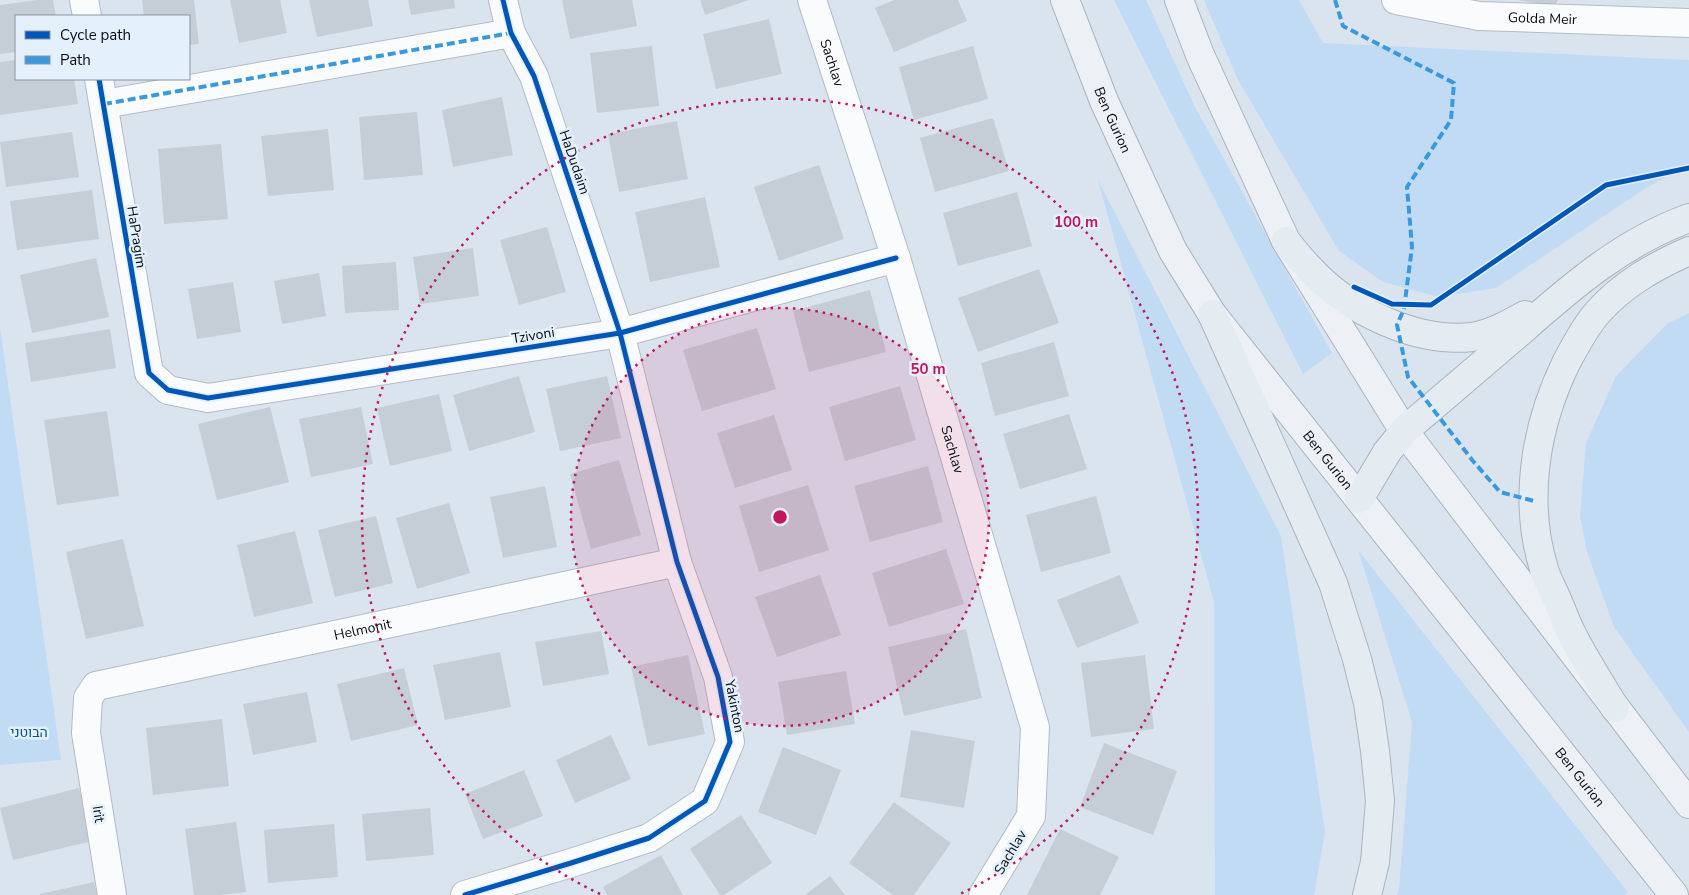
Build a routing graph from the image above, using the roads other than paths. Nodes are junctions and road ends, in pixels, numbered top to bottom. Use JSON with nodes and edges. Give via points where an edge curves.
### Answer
{"nodes":[{"id":1,"x":84,"y":0,"type":"edge"},
{"id":2,"x":503,"y":0,"type":"edge"},
{"id":3,"x":812,"y":0,"type":"edge"},
{"id":4,"x":1065,"y":0,"type":"edge"},
{"id":5,"x":1179,"y":0,"type":"edge"},
{"id":6,"x":1396,"y":0,"type":"edge"},
{"id":7,"x":87,"y":15,"type":"edge"},
{"id":8,"x":1689,"y":23,"type":"edge"},
{"id":9,"x":511,"y":33,"type":"junction"},
{"id":10,"x":190,"y":79,"type":"edge"},
{"id":11,"x":185,"y":80,"type":"edge"},
{"id":12,"x":102,"y":92,"type":"edge"},
{"id":13,"x":1689,"y":218,"type":"edge"},
{"id":14,"x":1286,"y":241,"type":"junction"},
{"id":15,"x":1689,"y":251,"type":"edge"},
{"id":16,"x":896,"y":258,"type":"junction"},
{"id":17,"x":1562,"y":295,"type":"junction"},
{"id":18,"x":1212,"y":314,"type":"junction"},
{"id":19,"x":620,"y":333,"type":"junction"},
{"id":20,"x":168,"y":390,"type":"joint"},
{"id":21,"x":1404,"y":431,"type":"junction"},
{"id":22,"x":1359,"y":500,"type":"junction"},
{"id":23,"x":677,"y":562,"type":"junction"},
{"id":24,"x":1615,"y":708,"type":"junction"},
{"id":25,"x":86,"y":733,"type":"joint"},
{"id":26,"x":1689,"y":804,"type":"edge"},
{"id":27,"x":1668,"y":886,"type":"edge"},
{"id":28,"x":112,"y":895,"type":"edge"},
{"id":29,"x":465,"y":895,"type":"edge"},
{"id":30,"x":984,"y":895,"type":"edge"},
{"id":31,"x":1367,"y":895,"type":"edge"}],
"edges":[{"from":1,"to":7,"type":"street"},
{"from":2,"to":9,"type":"street","name":"HaDudaim"},
{"from":3,"to":16,"type":"street","name":"Sachlav"},
{"from":4,"to":18,"type":"main road","name":"Ben Gurion","via":[[1104,100],[1169,242]]},
{"from":5,"to":14,"type":"main road","via":[[1200,55]]},
{"from":6,"to":8,"type":"street","name":"Golda Meir","via":[[1479,16]]},
{"from":9,"to":10,"type":"street"},
{"from":9,"to":19,"type":"street","name":"HaDudaim","via":[[534,76]]},
{"from":11,"to":12,"type":"street"},
{"from":12,"to":20,"type":"street","name":"HaPragim","via":[[149,373]]},
{"from":13,"to":17,"type":"highway","via":[[1649,234]]},
{"from":14,"to":17,"type":"highway","via":[[1312,272],[1342,297],[1373,316],[1437,337],[1474,337],[1504,327]]},
{"from":14,"to":21,"type":"main road"},
{"from":15,"to":24,"type":"highway","via":[[1663,262],[1631,282],[1598,312],[1574,346],[1556,384],[1537,449],[1533,485],[1536,534],[1544,570],[1572,635]]},
{"from":16,"to":19,"type":"street","name":"Tzivoni"},
{"from":16,"to":30,"type":"street","name":"Sachlav","via":[[1034,727],[1031,816]]},
{"from":17,"to":21,"type":"highway"},
{"from":18,"to":22,"type":"main road","name":"Ben Gurion"},
{"from":18,"to":31,"type":"highway","via":[[1333,583],[1357,659],[1368,703],[1380,801],[1375,862]]},
{"from":19,"to":20,"type":"street","name":"Tzivoni","via":[[208,398]]},
{"from":19,"to":23,"type":"street","name":"Yakinton"},
{"from":21,"to":22,"type":"highway","via":[[1387,452]]},
{"from":21,"to":24,"type":"main road"},
{"from":22,"to":27,"type":"main road","name":"Ben Gurion"},
{"from":23,"to":25,"type":"street","name":"Helmonit","via":[[96,686],[88,698]]},
{"from":23,"to":29,"type":"street","name":"Yakinton","via":[[718,677],[730,742],[706,801],[649,838]]},
{"from":24,"to":26,"type":"main road"},
{"from":25,"to":28,"type":"street","name":"Irit"}]}
